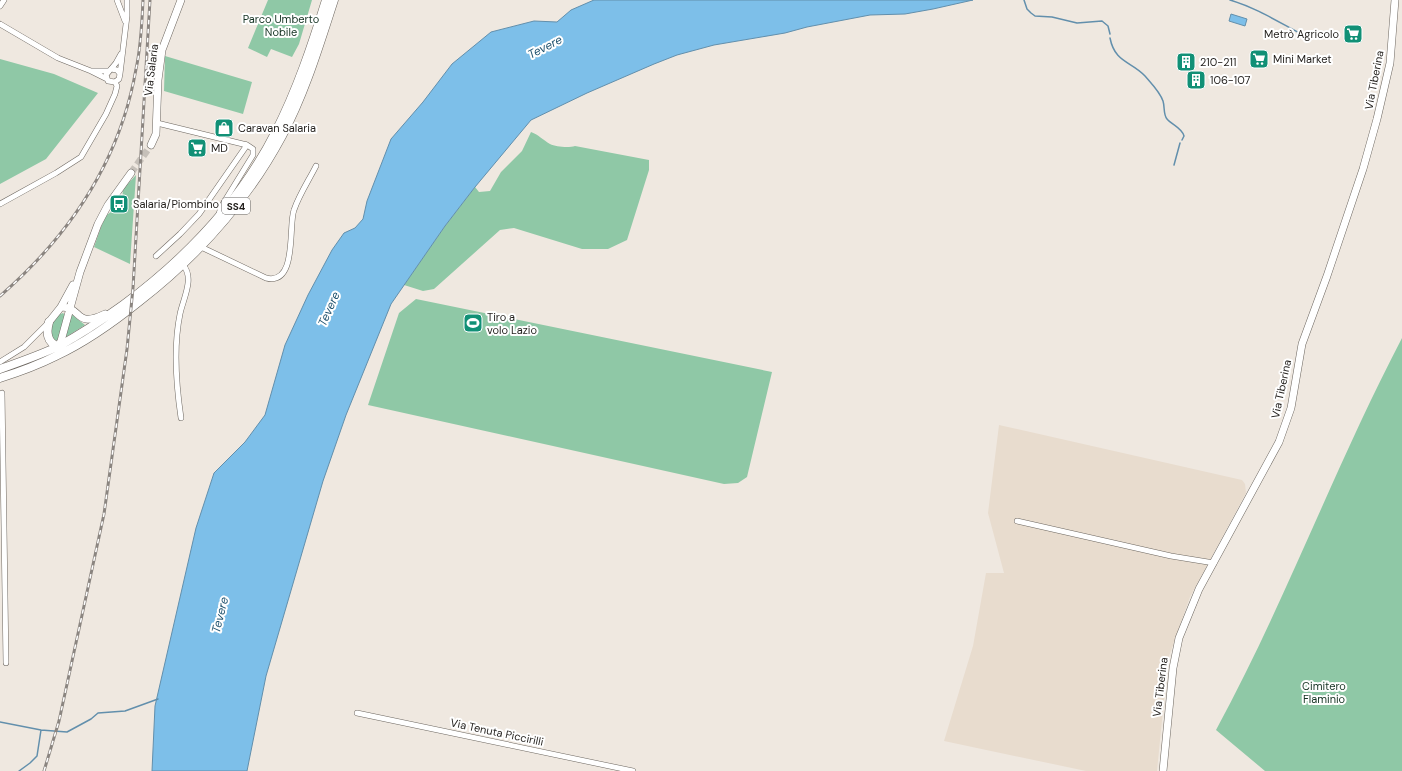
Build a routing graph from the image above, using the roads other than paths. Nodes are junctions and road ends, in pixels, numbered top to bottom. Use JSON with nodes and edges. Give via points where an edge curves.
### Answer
{"nodes":[{"id":1,"x":4,"y":0,"type":"edge"},
{"id":2,"x":117,"y":0,"type":"edge"},
{"id":3,"x":127,"y":0,"type":"edge"},
{"id":4,"x":180,"y":0,"type":"edge"},
{"id":5,"x":326,"y":0,"type":"edge"},
{"id":6,"x":334,"y":0,"type":"edge"},
{"id":7,"x":1395,"y":0,"type":"edge"},
{"id":8,"x":0,"y":6,"type":"edge"},
{"id":9,"x":125,"y":21,"type":"junction"},
{"id":10,"x":0,"y":24,"type":"edge"},
{"id":11,"x":122,"y":51,"type":"junction"},
{"id":12,"x":110,"y":70,"type":"junction"},
{"id":13,"x":91,"y":71,"type":"junction"},
{"id":14,"x":120,"y":74,"type":"junction"},
{"id":15,"x":107,"y":79,"type":"junction"},
{"id":16,"x":115,"y":82,"type":"junction"},
{"id":17,"x":157,"y":123,"type":"junction"},
{"id":18,"x":151,"y":145,"type":"tunnel mouth"},
{"id":19,"x":247,"y":145,"type":"junction"},
{"id":20,"x":316,"y":166,"type":"dead end"},
{"id":21,"x":131,"y":173,"type":"tunnel mouth"},
{"id":22,"x":0,"y":204,"type":"edge"},
{"id":23,"x":218,"y":218,"type":"junction"},
{"id":24,"x":201,"y":247,"type":"junction"},
{"id":25,"x":156,"y":256,"type":"dead end"},
{"id":26,"x":183,"y":265,"type":"junction"},
{"id":27,"x":80,"y":272,"type":"junction"},
{"id":28,"x":60,"y":307,"type":"junction"},
{"id":29,"x":69,"y":308,"type":"junction"},
{"id":30,"x":118,"y":308,"type":"junction"},
{"id":31,"x":49,"y":322,"type":"junction"},
{"id":32,"x":60,"y":350,"type":"junction"},
{"id":33,"x":0,"y":362,"type":"edge"},
{"id":34,"x":0,"y":369,"type":"edge"},
{"id":35,"x":0,"y":378,"type":"edge"},
{"id":36,"x":0,"y":394,"type":"edge"},
{"id":37,"x":180,"y":418,"type":"dead end"},
{"id":38,"x":1017,"y":521,"type":"dead end"},
{"id":39,"x":1214,"y":563,"type":"junction"},
{"id":40,"x":6,"y":663,"type":"dead end"},
{"id":41,"x":357,"y":713,"type":"dead end"},
{"id":42,"x":633,"y":771,"type":"edge"},
{"id":43,"x":1163,"y":771,"type":"edge"}],
"edges":[{"from":1,"to":8,"type":"street"},
{"from":2,"to":9,"type":"street"},
{"from":3,"to":9,"type":"street"},
{"from":4,"to":17,"type":"main road","name":"Via Salaria","via":[[161,56]]},
{"from":5,"to":23,"type":"main road","number":"SS4","via":[[303,70],[281,121],[252,172]]},
{"from":6,"to":24,"type":"main road","number":"SS4","via":[[310,73],[283,135],[244,196]]},
{"from":7,"to":39,"type":"main road","name":"Via Tiberina","via":[[1391,53],[1380,106],[1363,169],[1302,344],[1291,408],[1279,442]]},
{"from":9,"to":11,"type":"street"},
{"from":10,"to":13,"type":"street","via":[[58,58]]},
{"from":11,"to":12,"type":"street"},
{"from":11,"to":14,"type":"street"},
{"from":12,"to":13,"type":"street"},
{"from":12,"to":14,"type":"street","via":[[117,70]]},
{"from":12,"to":15,"type":"street","via":[[106,75]]},
{"from":13,"to":15,"type":"street"},
{"from":14,"to":16,"type":"street"},
{"from":15,"to":16,"type":"street"},
{"from":16,"to":22,"type":"street","via":[[115,94],[106,114],[81,157]]},
{"from":17,"to":18,"type":"main road","name":"Via Salaria","via":[[156,136]]},
{"from":17,"to":19,"type":"street"},
{"from":19,"to":23,"type":"street","via":[[253,149],[253,155],[220,207]]},
{"from":19,"to":25,"type":"street","via":[[199,214]]},
{"from":20,"to":24,"type":"street","via":[[294,209],[290,252],[280,277],[266,278]]},
{"from":21,"to":27,"type":"main road","via":[[103,214]]},
{"from":23,"to":30,"type":"main road","number":"SS4","via":[[171,266]]},
{"from":24,"to":26,"type":"main road","number":"SS4"},
{"from":26,"to":32,"type":"main road","number":"SS4","via":[[92,336]]},
{"from":26,"to":37,"type":"street","via":[[189,278],[180,314],[177,342]]},
{"from":27,"to":28,"type":"main road"},
{"from":27,"to":29,"type":"main road"},
{"from":28,"to":29,"type":"main road"},
{"from":28,"to":31,"type":"main road"},
{"from":29,"to":30,"type":"main road","via":[[81,318],[89,320]]},
{"from":29,"to":32,"type":"main road"},
{"from":30,"to":32,"type":"main road","number":"SS4"},
{"from":31,"to":32,"type":"main road","via":[[49,340]]},
{"from":31,"to":33,"type":"street","via":[[24,347]]},
{"from":32,"to":34,"type":"main road","number":"SS4"},
{"from":32,"to":35,"type":"main road","number":"SS4","via":[[30,368]]},
{"from":36,"to":40,"type":"street","via":[[2,393]]},
{"from":38,"to":39,"type":"street","via":[[1171,556]]},
{"from":39,"to":43,"type":"main road","name":"Via Tiberina","via":[[1192,605],[1174,656]]},
{"from":41,"to":42,"type":"street","name":"Via Tenuta Piccirilli"}]}
